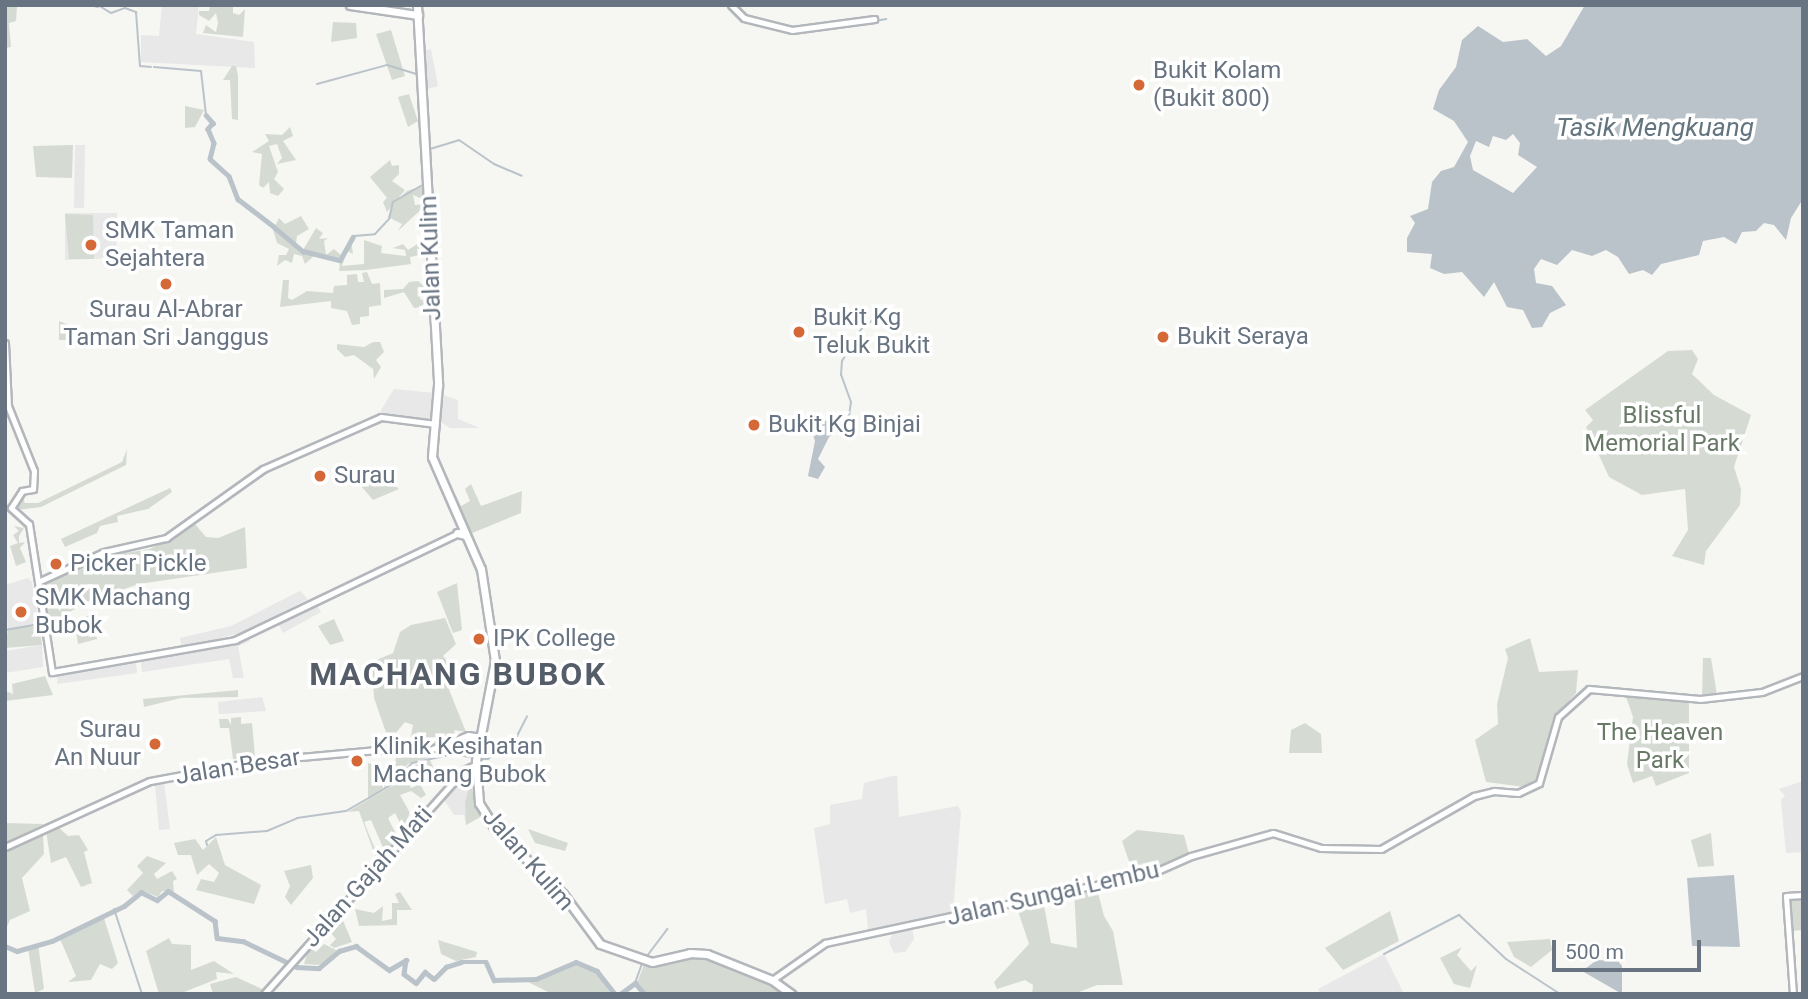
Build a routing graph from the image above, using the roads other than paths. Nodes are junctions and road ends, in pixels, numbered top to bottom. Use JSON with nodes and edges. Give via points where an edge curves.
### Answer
{"nodes":[{"id":1,"x":350,"y":5,"type":"edge"},
{"id":2,"x":417,"y":5,"type":"edge"},
{"id":3,"x":731,"y":5,"type":"edge"},
{"id":4,"x":414,"y":14,"type":"junction"},
{"id":5,"x":874,"y":19,"type":"dead end"},
{"id":6,"x":5,"y":343,"type":"edge"},
{"id":7,"x":436,"y":424,"type":"junction"},
{"id":8,"x":462,"y":530,"type":"junction"},
{"id":9,"x":40,"y":583,"type":"junction"},
{"id":10,"x":1803,"y":676,"type":"edge"},
{"id":11,"x":482,"y":737,"type":"junction"},
{"id":12,"x":476,"y":761,"type":"junction"},
{"id":13,"x":5,"y":847,"type":"edge"},
{"id":14,"x":1803,"y":895,"type":"edge"},
{"id":15,"x":776,"y":978,"type":"junction"},
{"id":16,"x":264,"y":994,"type":"edge"},
{"id":17,"x":794,"y":994,"type":"edge"},
{"id":18,"x":1793,"y":994,"type":"edge"}],
"edges":[{"from":1,"to":4,"type":"main road"},
{"from":2,"to":4,"type":"main road"},
{"from":3,"to":5,"type":"main road","via":[[752,22],[792,30]]},
{"from":4,"to":7,"type":"main road","name":"Jalan Kulim","via":[[429,168]]},
{"from":6,"to":9,"type":"main road","via":[[8,406],[34,467],[33,489],[22,491],[11,508],[28,523]]},
{"from":7,"to":8,"type":"main road","name":"Jalan Kulim","via":[[433,463]]},
{"from":7,"to":9,"type":"main road","via":[[381,418],[260,472],[167,540],[105,554]]},
{"from":8,"to":9,"type":"main road","via":[[227,642],[52,672]]},
{"from":8,"to":11,"type":"main road","name":"Jalan Kulim","via":[[484,581],[495,664]]},
{"from":10,"to":15,"type":"main road","name":"Jalan Sungai Lembu","via":[[1762,692],[1700,699],[1586,690],[1558,717],[1539,783],[1518,793],[1493,791],[1474,796],[1381,849],[1321,848],[1273,833],[1191,856],[1155,872],[828,942]]},
{"from":11,"to":12,"type":"main road","name":"Jalan Kulim"},
{"from":11,"to":13,"type":"main road","name":"Jalan Besar","via":[[468,735],[430,751],[375,750],[214,766],[142,784]]},
{"from":12,"to":15,"type":"main road","name":"Jalan Kulim","via":[[477,796],[489,821],[563,894],[597,942],[646,961],[700,952]]},
{"from":12,"to":16,"type":"main road","name":"Jalan Gajah Mati"},
{"from":14,"to":18,"type":"main road","via":[[1786,896]]},
{"from":15,"to":17,"type":"main road","name":"Jalan Kulim"}]}
